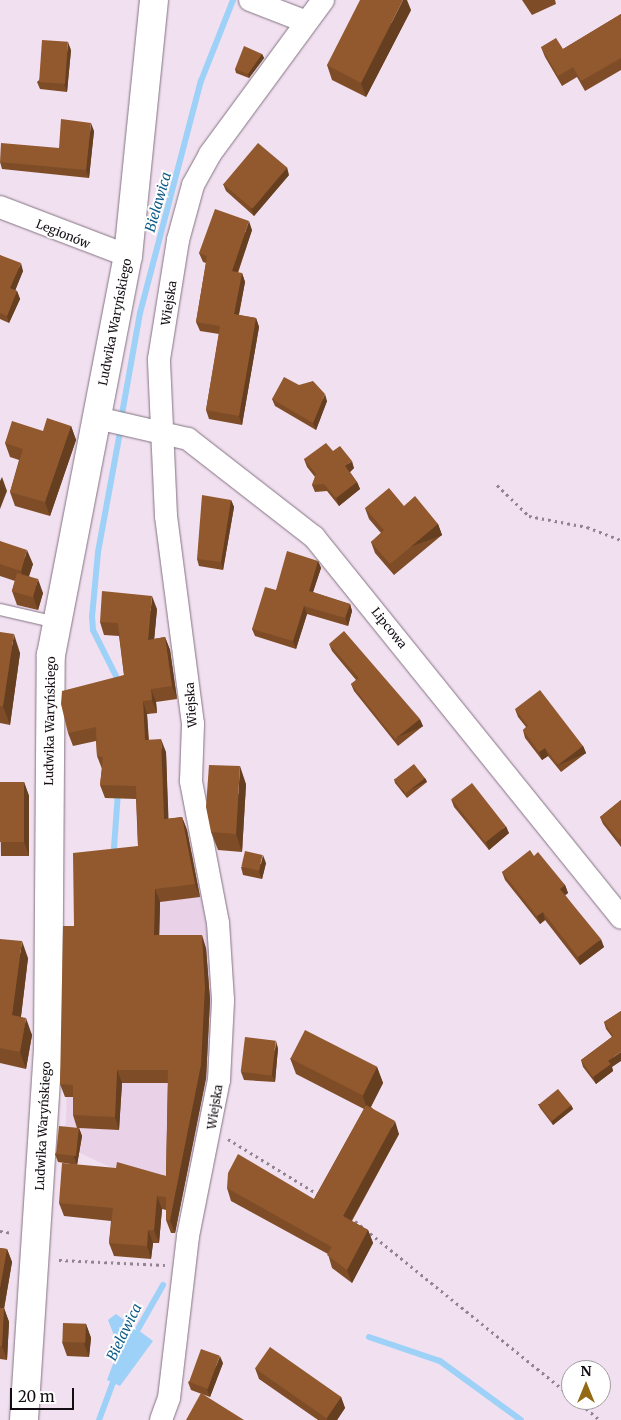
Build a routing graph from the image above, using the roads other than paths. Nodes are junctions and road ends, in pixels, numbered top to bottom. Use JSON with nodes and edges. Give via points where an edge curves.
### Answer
{"nodes":[{"id":1,"x":154,"y":0,"type":"edge"},
{"id":2,"x":250,"y":0,"type":"edge"},
{"id":3,"x":323,"y":0,"type":"edge"},
{"id":4,"x":274,"y":4,"type":"edge"},
{"id":5,"x":304,"y":21,"type":"junction"},
{"id":6,"x":0,"y":207,"type":"edge"},
{"id":7,"x":128,"y":256,"type":"junction"},
{"id":8,"x":115,"y":421,"type":"junction"},
{"id":9,"x":165,"y":432,"type":"junction"},
{"id":10,"x":0,"y":609,"type":"edge"},
{"id":11,"x":56,"y":622,"type":"junction"},
{"id":12,"x":621,"y":918,"type":"edge"},
{"id":13,"x":24,"y":1420,"type":"edge"},
{"id":14,"x":161,"y":1420,"type":"edge"}],
"edges":[{"from":1,"to":7,"type":"main road","name":"Ludwika Waryńskiego"},
{"from":2,"to":4,"type":"street"},
{"from":3,"to":5,"type":"street","name":"Wiejska"},
{"from":4,"to":5,"type":"street"},
{"from":5,"to":9,"type":"street","name":"Wiejska","via":[[193,184],[178,240],[159,359]]},
{"from":6,"to":7,"type":"street","name":"Legionów"},
{"from":7,"to":8,"type":"main road","name":"Ludwika Waryńskiego"},
{"from":8,"to":9,"type":"street","name":"Lipcowa"},
{"from":8,"to":11,"type":"main road","name":"Ludwika Waryńskiego"},
{"from":9,"to":12,"type":"street","name":"Lipcowa","via":[[204,448],[314,538]]},
{"from":9,"to":14,"type":"street","name":"Wiejska","via":[[167,526],[193,724],[191,781],[218,923],[223,1000],[211,1130],[184,1266],[169,1398]]},
{"from":10,"to":11,"type":"lane"},
{"from":11,"to":13,"type":"main road","name":"Ludwika Waryńskiego","via":[[48,724],[48,1041]]}]}
